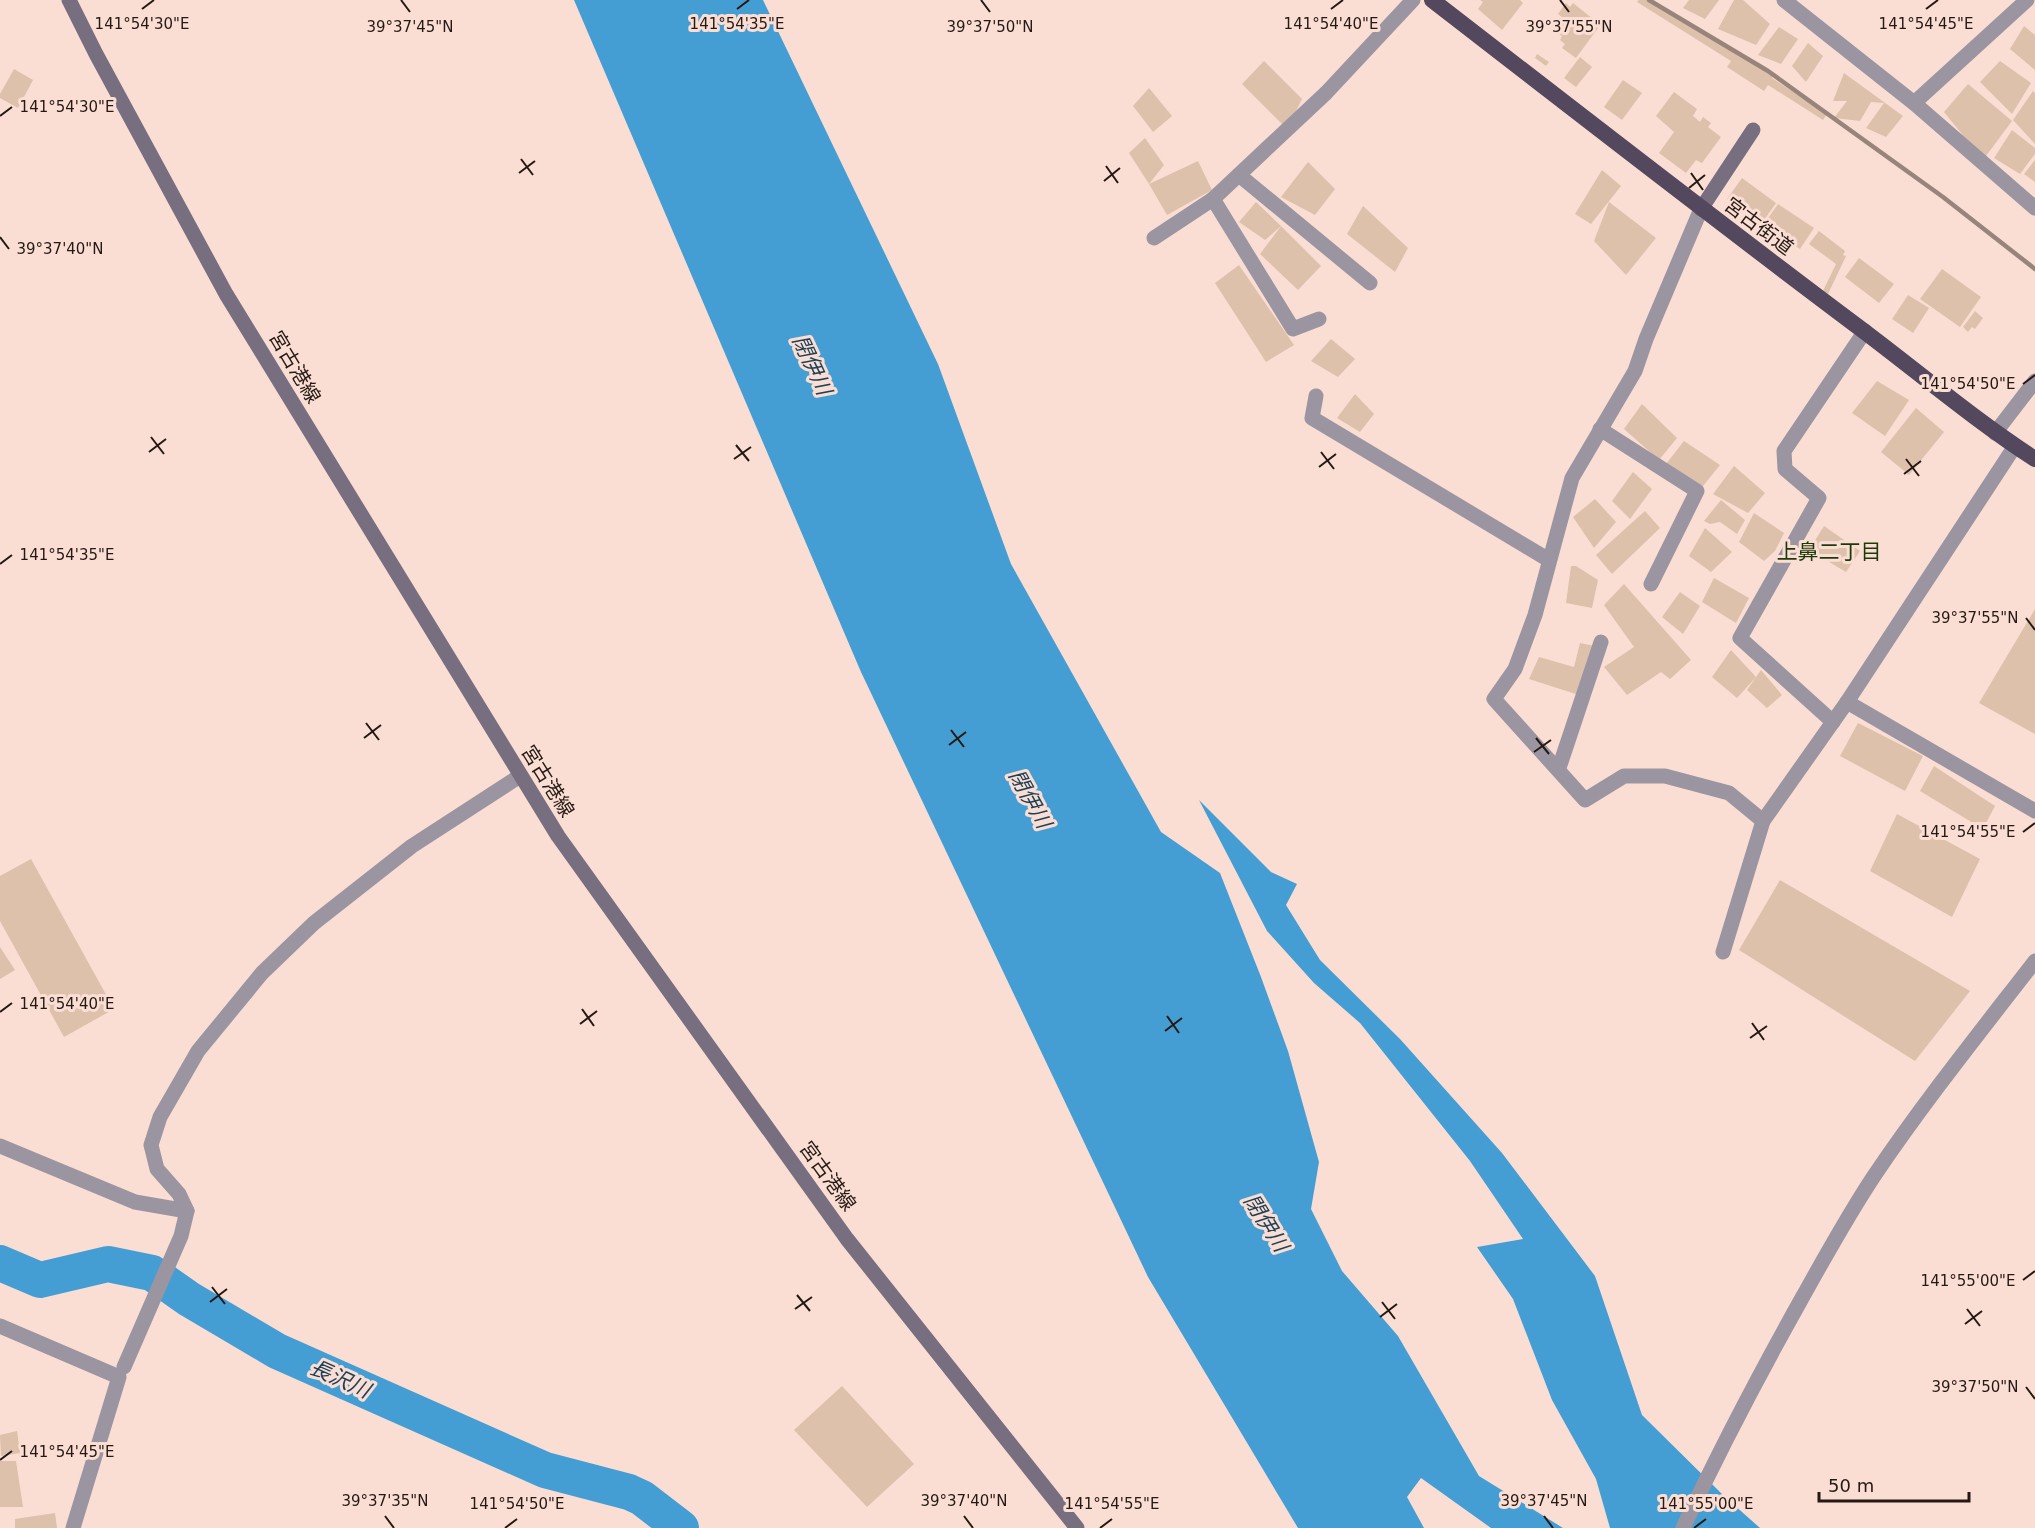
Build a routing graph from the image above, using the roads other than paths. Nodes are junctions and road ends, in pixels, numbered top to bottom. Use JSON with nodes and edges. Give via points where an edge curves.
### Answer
{"nodes":[{"id":1,"x":69,"y":0,"type":"edge"},
{"id":2,"x":1413,"y":0,"type":"edge"},
{"id":3,"x":1432,"y":0,"type":"edge"},
{"id":4,"x":1784,"y":0,"type":"edge"},
{"id":5,"x":2027,"y":0,"type":"edge"},
{"id":6,"x":1805,"y":6,"type":"edge"},
{"id":7,"x":1914,"y":102,"type":"junction"},
{"id":8,"x":1753,"y":130,"type":"dead end"},
{"id":9,"x":1239,"y":175,"type":"junction"},
{"id":10,"x":1213,"y":199,"type":"junction"},
{"id":11,"x":2035,"y":208,"type":"edge"},
{"id":12,"x":1701,"y":209,"type":"junction"},
{"id":13,"x":1154,"y":238,"type":"dead end"},
{"id":14,"x":1370,"y":283,"type":"dead end"},
{"id":15,"x":1320,"y":319,"type":"dead end"},
{"id":16,"x":1865,"y":332,"type":"junction"},
{"id":17,"x":2035,"y":381,"type":"edge"},
{"id":18,"x":1316,"y":396,"type":"dead end"},
{"id":19,"x":1600,"y":429,"type":"junction"},
{"id":20,"x":1995,"y":433,"type":"junction"},
{"id":21,"x":2015,"y":446,"type":"junction"},
{"id":22,"x":2035,"y":459,"type":"edge"},
{"id":23,"x":1549,"y":560,"type":"junction"},
{"id":24,"x":1651,"y":584,"type":"dead end"},
{"id":25,"x":1601,"y":642,"type":"dead end"},
{"id":26,"x":1847,"y":702,"type":"junction"},
{"id":27,"x":1833,"y":722,"type":"junction"},
{"id":28,"x":1559,"y":768,"type":"junction"},
{"id":29,"x":520,"y":776,"type":"junction"},
{"id":30,"x":2035,"y":811,"type":"edge"},
{"id":31,"x":1763,"y":821,"type":"junction"},
{"id":32,"x":1723,"y":952,"type":"dead end"},
{"id":33,"x":2035,"y":962,"type":"edge"},
{"id":34,"x":0,"y":1146,"type":"edge"},
{"id":35,"x":187,"y":1210,"type":"junction"},
{"id":36,"x":0,"y":1326,"type":"edge"},
{"id":37,"x":124,"y":1366,"type":"dead end"},
{"id":38,"x":73,"y":1528,"type":"edge"},
{"id":39,"x":1077,"y":1528,"type":"edge"},
{"id":40,"x":1683,"y":1528,"type":"edge"}],
"edges":[{"from":1,"to":29,"type":"main road","name":"宮古港線","via":[[226,294]]},
{"from":2,"to":9,"type":"street","via":[[1326,93]]},
{"from":3,"to":12,"type":"highway","name":"宮古街道"},
{"from":4,"to":6,"type":"street"},
{"from":5,"to":7,"type":"street"},
{"from":6,"to":7,"type":"street"},
{"from":7,"to":11,"type":"street"},
{"from":8,"to":12,"type":"main road"},
{"from":9,"to":10,"type":"street"},
{"from":9,"to":14,"type":"street"},
{"from":10,"to":13,"type":"street"},
{"from":10,"to":15,"type":"street","via":[[1293,329]]},
{"from":12,"to":16,"type":"highway","name":"宮古街道"},
{"from":12,"to":19,"type":"street","via":[[1635,371]]},
{"from":16,"to":20,"type":"highway","name":"宮古街道"},
{"from":16,"to":27,"type":"street","via":[[1784,451],[1785,469],[1819,498],[1740,638]]},
{"from":17,"to":20,"type":"street"},
{"from":18,"to":23,"type":"street","via":[[1312,418]]},
{"from":19,"to":23,"type":"street","via":[[1572,478]]},
{"from":19,"to":24,"type":"street","via":[[1697,491]]},
{"from":20,"to":21,"type":"highway","name":"宮古街道"},
{"from":21,"to":22,"type":"highway","name":"宮古街道"},
{"from":21,"to":26,"type":"street"},
{"from":23,"to":28,"type":"street","via":[[1535,615],[1515,669],[1494,699]]},
{"from":25,"to":28,"type":"street"},
{"from":26,"to":27,"type":"street"},
{"from":26,"to":30,"type":"street"},
{"from":27,"to":31,"type":"street"},
{"from":28,"to":31,"type":"street","via":[[1586,800],[1624,776],[1665,776],[1729,793]]},
{"from":29,"to":35,"type":"street","via":[[412,846],[314,923],[262,973],[198,1052],[160,1117],[151,1145],[157,1169]]},
{"from":29,"to":39,"type":"main road","name":"宮古港線","via":[[558,836],[848,1239]]},
{"from":31,"to":32,"type":"street"},
{"from":33,"to":40,"type":"street","via":[[1874,1177],[1834,1241],[1752,1388]]},
{"from":34,"to":35,"type":"street","via":[[135,1202]]},
{"from":35,"to":37,"type":"street","via":[[181,1236]]},
{"from":36,"to":38,"type":"street","via":[[119,1377]]}]}
